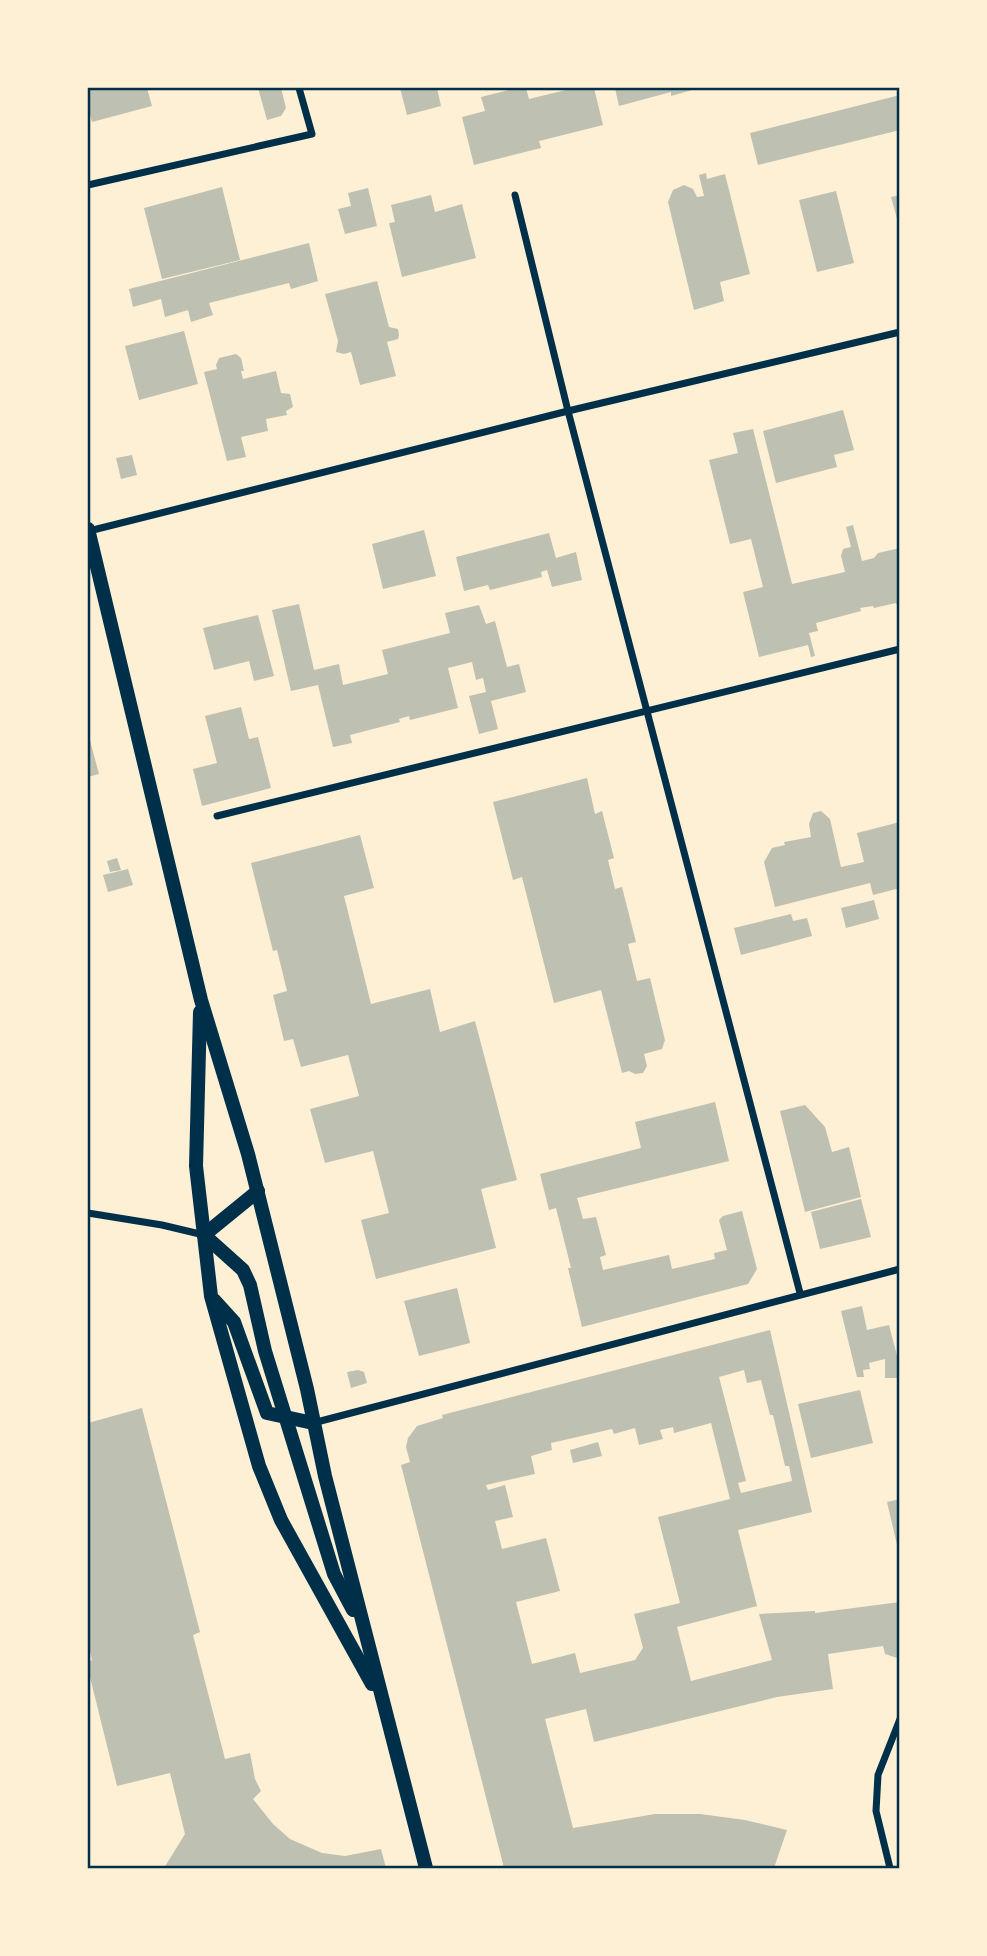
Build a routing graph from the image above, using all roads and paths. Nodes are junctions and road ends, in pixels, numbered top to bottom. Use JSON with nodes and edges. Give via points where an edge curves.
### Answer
{"nodes":[{"id":1,"x":299,"y":88,"type":"edge"},
{"id":2,"x":88,"y":185,"type":"edge"},
{"id":3,"x":515,"y":195,"type":"dead end"},
{"id":4,"x":900,"y":332,"type":"edge"},
{"id":5,"x":568,"y":411,"type":"junction"},
{"id":6,"x":88,"y":530,"type":"edge"},
{"id":7,"x":900,"y":649,"type":"edge"},
{"id":8,"x":647,"y":712,"type":"junction"},
{"id":9,"x":217,"y":816,"type":"dead end"},
{"id":10,"x":201,"y":1000,"type":"junction"},
{"id":11,"x":258,"y":1191,"type":"junction"},
{"id":12,"x":88,"y":1213,"type":"edge"},
{"id":13,"x":204,"y":1235,"type":"junction"},
{"id":14,"x":900,"y":1269,"type":"edge"},
{"id":15,"x":800,"y":1293,"type":"junction"},
{"id":16,"x":211,"y":1297,"type":"junction"},
{"id":17,"x":286,"y":1417,"type":"junction"},
{"id":18,"x":313,"y":1423,"type":"junction"},
{"id":19,"x":365,"y":1633,"type":"junction"},
{"id":20,"x":382,"y":1701,"type":"junction"},
{"id":21,"x":900,"y":1719,"type":"edge"},
{"id":22,"x":426,"y":1868,"type":"edge"},
{"id":23,"x":890,"y":1868,"type":"edge"}],
"edges":[{"from":1,"to":2,"type":"street","via":[[312,134]]},
{"from":3,"to":5,"type":"street"},
{"from":4,"to":5,"type":"street"},
{"from":5,"to":6,"type":"street"},
{"from":5,"to":8,"type":"street"},
{"from":6,"to":10,"type":"main road"},
{"from":7,"to":8,"type":"street"},
{"from":8,"to":9,"type":"street"},
{"from":8,"to":15,"type":"street"},
{"from":10,"to":11,"type":"main road"},
{"from":10,"to":13,"type":"main road","via":[[195,1166]]},
{"from":11,"to":13,"type":"main road"},
{"from":11,"to":18,"type":"main road"},
{"from":12,"to":13,"type":"street"},
{"from":13,"to":16,"type":"main road"},
{"from":13,"to":17,"type":"main road","via":[[243,1270],[250,1285]]},
{"from":14,"to":15,"type":"street"},
{"from":15,"to":18,"type":"street"},
{"from":16,"to":17,"type":"main road","via":[[234,1322],[267,1413]]},
{"from":16,"to":20,"type":"main road","via":[[251,1443],[281,1520]]},
{"from":17,"to":18,"type":"main road"},
{"from":17,"to":19,"type":"main road","via":[[334,1574]]},
{"from":18,"to":19,"type":"main road"},
{"from":19,"to":20,"type":"main road"},
{"from":20,"to":22,"type":"main road"},
{"from":21,"to":23,"type":"street","via":[[877,1787],[876,1811]]}]}
